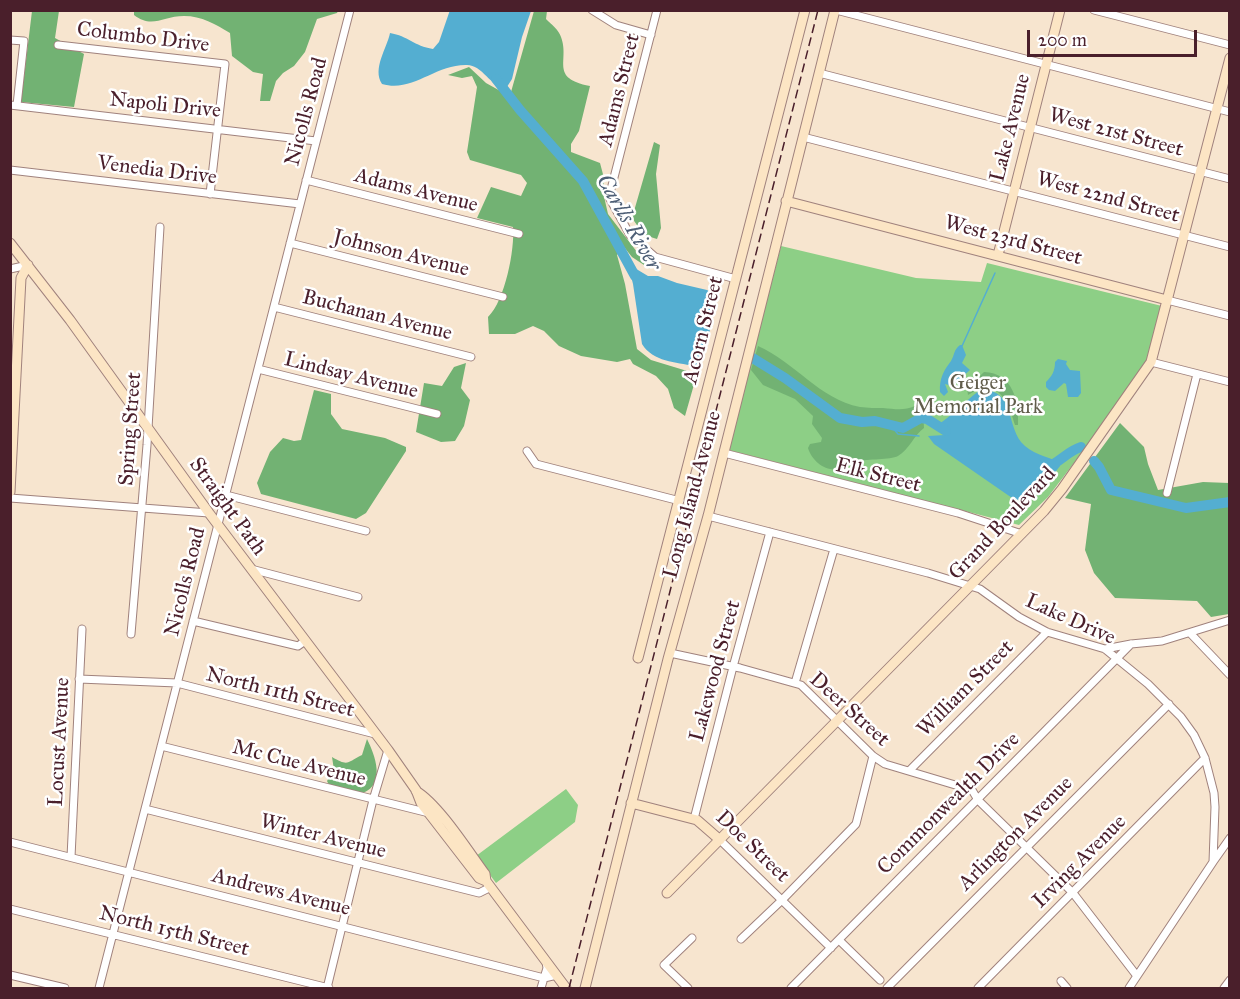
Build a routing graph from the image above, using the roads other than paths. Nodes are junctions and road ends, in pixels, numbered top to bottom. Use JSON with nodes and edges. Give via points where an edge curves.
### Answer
{"nodes":[{"id":1,"x":351,"y":10,"type":"edge"},
{"id":2,"x":592,"y":10,"type":"edge"},
{"id":3,"x":657,"y":10,"type":"edge"},
{"id":4,"x":805,"y":10,"type":"edge"},
{"id":5,"x":836,"y":10,"type":"edge"},
{"id":6,"x":1060,"y":10,"type":"edge"},
{"id":7,"x":1094,"y":10,"type":"edge"},
{"id":8,"x":651,"y":35,"type":"junction"},
{"id":9,"x":10,"y":40,"type":"edge"},
{"id":10,"x":58,"y":45,"type":"dead end"},
{"id":11,"x":1230,"y":45,"type":"edge"},
{"id":12,"x":1230,"y":58,"type":"edge"},
{"id":13,"x":1046,"y":65,"type":"junction"},
{"id":14,"x":819,"y":73,"type":"junction"},
{"id":15,"x":14,"y":105,"type":"edge"},
{"id":16,"x":1217,"y":109,"type":"junction"},
{"id":17,"x":1230,"y":112,"type":"edge"},
{"id":18,"x":1030,"y":127,"type":"junction"},
{"id":19,"x":218,"y":129,"type":"junction"},
{"id":20,"x":803,"y":137,"type":"junction"},
{"id":21,"x":316,"y":141,"type":"junction"},
{"id":22,"x":10,"y":170,"type":"edge"},
{"id":23,"x":1200,"y":172,"type":"junction"},
{"id":24,"x":1230,"y":179,"type":"edge"},
{"id":25,"x":306,"y":180,"type":"junction"},
{"id":26,"x":1014,"y":191,"type":"junction"},
{"id":27,"x":210,"y":194,"type":"junction"},
{"id":28,"x":786,"y":201,"type":"junction"},
{"id":29,"x":300,"y":204,"type":"junction"},
{"id":30,"x":160,"y":227,"type":"dead end"},
{"id":31,"x":519,"y":234,"type":"dead end"},
{"id":32,"x":1185,"y":236,"type":"junction"},
{"id":33,"x":10,"y":243,"type":"edge"},
{"id":34,"x":290,"y":243,"type":"junction"},
{"id":35,"x":1230,"y":247,"type":"edge"},
{"id":36,"x":998,"y":255,"type":"junction"},
{"id":37,"x":28,"y":265,"type":"junction"},
{"id":38,"x":10,"y":269,"type":"edge"},
{"id":39,"x":736,"y":279,"type":"junction"},
{"id":40,"x":503,"y":297,"type":"dead end"},
{"id":41,"x":1167,"y":300,"type":"junction"},
{"id":42,"x":274,"y":306,"type":"junction"},
{"id":43,"x":1230,"y":316,"type":"edge"},
{"id":44,"x":471,"y":357,"type":"dead end"},
{"id":45,"x":1151,"y":362,"type":"junction"},
{"id":46,"x":258,"y":369,"type":"junction"},
{"id":47,"x":1197,"y":374,"type":"junction"},
{"id":48,"x":1230,"y":382,"type":"edge"},
{"id":49,"x":12,"y":411,"type":"edge"},
{"id":50,"x":437,"y":414,"type":"dead end"},
{"id":51,"x":148,"y":428,"type":"junction"},
{"id":52,"x":527,"y":451,"type":"dead end"},
{"id":53,"x":724,"y":453,"type":"junction"},
{"id":54,"x":10,"y":492,"type":"edge"},
{"id":55,"x":1167,"y":493,"type":"dead end"},
{"id":56,"x":226,"y":495,"type":"junction"},
{"id":57,"x":10,"y":498,"type":"edge"},
{"id":58,"x":680,"y":501,"type":"junction"},
{"id":59,"x":142,"y":508,"type":"junction"},
{"id":60,"x":208,"y":513,"type":"junction"},
{"id":61,"x":708,"y":516,"type":"junction"},
{"id":62,"x":218,"y":525,"type":"junction"},
{"id":63,"x":366,"y":531,"type":"dead end"},
{"id":64,"x":770,"y":532,"type":"junction"},
{"id":65,"x":1022,"y":534,"type":"junction"},
{"id":66,"x":834,"y":549,"type":"junction"},
{"id":67,"x":251,"y":569,"type":"junction"},
{"id":68,"x":971,"y":586,"type":"junction"},
{"id":69,"x":358,"y":597,"type":"dead end"},
{"id":70,"x":1230,"y":620,"type":"edge"},
{"id":71,"x":194,"y":621,"type":"junction"},
{"id":72,"x":82,"y":629,"type":"dead end"},
{"id":73,"x":1047,"y":632,"type":"junction"},
{"id":74,"x":1190,"y":633,"type":"junction"},
{"id":75,"x":132,"y":634,"type":"dead end"},
{"id":76,"x":305,"y":641,"type":"junction"},
{"id":77,"x":1131,"y":644,"type":"junction"},
{"id":78,"x":1105,"y":649,"type":"junction"},
{"id":79,"x":670,"y":653,"type":"junction"},
{"id":80,"x":639,"y":658,"type":"dead end"},
{"id":81,"x":1116,"y":658,"type":"junction"},
{"id":82,"x":733,"y":667,"type":"junction"},
{"id":83,"x":1230,"y":675,"type":"edge"},
{"id":84,"x":79,"y":679,"type":"junction"},
{"id":85,"x":177,"y":683,"type":"junction"},
{"id":86,"x":795,"y":683,"type":"junction"},
{"id":87,"x":1169,"y":704,"type":"junction"},
{"id":88,"x":838,"y":721,"type":"junction"},
{"id":89,"x":375,"y":734,"type":"junction"},
{"id":90,"x":162,"y":746,"type":"junction"},
{"id":91,"x":388,"y":750,"type":"junction"},
{"id":92,"x":873,"y":756,"type":"junction"},
{"id":93,"x":1205,"y":758,"type":"junction"},
{"id":94,"x":910,"y":770,"type":"junction"},
{"id":95,"x":416,"y":790,"type":"junction"},
{"id":96,"x":374,"y":800,"type":"junction"},
{"id":97,"x":978,"y":800,"type":"junction"},
{"id":98,"x":631,"y":803,"type":"junction"},
{"id":99,"x":145,"y":809,"type":"junction"},
{"id":100,"x":429,"y":813,"type":"junction"},
{"id":101,"x":694,"y":819,"type":"junction"},
{"id":102,"x":1230,"y":838,"type":"edge"},
{"id":103,"x":720,"y":840,"type":"junction"},
{"id":104,"x":10,"y":842,"type":"edge"},
{"id":105,"x":1027,"y":847,"type":"junction"},
{"id":106,"x":71,"y":857,"type":"junction"},
{"id":107,"x":1213,"y":862,"type":"junction"},
{"id":108,"x":358,"y":863,"type":"junction"},
{"id":109,"x":130,"y":871,"type":"junction"},
{"id":110,"x":489,"y":884,"type":"junction"},
{"id":111,"x":667,"y":893,"type":"dead end"},
{"id":112,"x":1073,"y":893,"type":"junction"},
{"id":113,"x":782,"y":900,"type":"junction"},
{"id":114,"x":10,"y":909,"type":"edge"},
{"id":115,"x":342,"y":925,"type":"junction"},
{"id":116,"x":113,"y":934,"type":"junction"},
{"id":117,"x":692,"y":938,"type":"dead end"},
{"id":118,"x":741,"y":939,"type":"dead end"},
{"id":119,"x":839,"y":940,"type":"junction"},
{"id":120,"x":831,"y":948,"type":"junction"},
{"id":121,"x":545,"y":960,"type":"junction"},
{"id":122,"x":10,"y":975,"type":"edge"},
{"id":123,"x":556,"y":975,"type":"junction"},
{"id":124,"x":1137,"y":976,"type":"junction"},
{"id":125,"x":544,"y":978,"type":"junction"},
{"id":126,"x":880,"y":980,"type":"dead end"},
{"id":127,"x":1230,"y":980,"type":"edge"},
{"id":128,"x":1061,"y":981,"type":"dead end"},
{"id":129,"x":982,"y":987,"type":"edge"},
{"id":130,"x":65,"y":988,"type":"edge"},
{"id":131,"x":99,"y":988,"type":"edge"},
{"id":132,"x":328,"y":988,"type":"edge"},
{"id":133,"x":541,"y":988,"type":"edge"},
{"id":134,"x":566,"y":988,"type":"edge"},
{"id":135,"x":585,"y":988,"type":"edge"},
{"id":136,"x":688,"y":988,"type":"edge"},
{"id":137,"x":791,"y":988,"type":"edge"},
{"id":138,"x":889,"y":988,"type":"edge"},
{"id":139,"x":1067,"y":988,"type":"edge"},
{"id":140,"x":1129,"y":988,"type":"edge"},
{"id":141,"x":1224,"y":988,"type":"edge"}],
"edges":[{"from":1,"to":21,"type":"street","name":"Nicolls Road"},
{"from":2,"to":8,"type":"street","via":[[616,25]]},
{"from":3,"to":8,"type":"street","name":"Adams Street"},
{"from":4,"to":39,"type":"street","name":"Acorn Street"},
{"from":5,"to":13,"type":"street"},
{"from":5,"to":14,"type":"street","name":"Long Island Avenue"},
{"from":6,"to":13,"type":"street","name":"Lake Avenue"},
{"from":7,"to":11,"type":"street"},
{"from":8,"to":39,"type":"street","name":"Adams Street","via":[[609,197],[630,235],[655,257]]},
{"from":9,"to":15,"type":"street","via":[[24,41]]},
{"from":10,"to":19,"type":"street","name":"Columbo Drive","via":[[225,64]]},
{"from":12,"to":16,"type":"street","name":"Grand Boulevard"},
{"from":13,"to":16,"type":"street"},
{"from":13,"to":18,"type":"street","name":"Lake Avenue"},
{"from":14,"to":18,"type":"street","name":"West 21st Street"},
{"from":14,"to":20,"type":"street","name":"Long Island Avenue"},
{"from":15,"to":19,"type":"street","name":"Napoli Drive"},
{"from":16,"to":17,"type":"street"},
{"from":16,"to":23,"type":"street","name":"Grand Boulevard"},
{"from":18,"to":23,"type":"street","name":"West 21st Street"},
{"from":18,"to":26,"type":"street","name":"Lake Avenue"},
{"from":19,"to":21,"type":"street","name":"Napoli Drive"},
{"from":19,"to":27,"type":"street"},
{"from":20,"to":26,"type":"street","name":"West 22nd Street"},
{"from":20,"to":28,"type":"street","name":"Long Island Avenue"},
{"from":21,"to":25,"type":"street","name":"Nicolls Road"},
{"from":22,"to":27,"type":"street","name":"Venedia Drive"},
{"from":23,"to":24,"type":"street","name":"West 21st Street"},
{"from":23,"to":32,"type":"street","name":"Grand Boulevard"},
{"from":25,"to":29,"type":"street","name":"Nicolls Road"},
{"from":25,"to":31,"type":"street","name":"Adams Avenue"},
{"from":26,"to":32,"type":"street","name":"West 22nd Street"},
{"from":26,"to":36,"type":"street","name":"Lake Avenue"},
{"from":27,"to":29,"type":"street","name":"Venedia Drive"},
{"from":28,"to":36,"type":"street","name":"West 23rd Street"},
{"from":28,"to":53,"type":"street","name":"Long Island Avenue"},
{"from":29,"to":34,"type":"street","name":"Nicolls Road"},
{"from":30,"to":51,"type":"street","name":"Spring Street"},
{"from":32,"to":35,"type":"street","name":"West 22nd Street"},
{"from":32,"to":41,"type":"street","name":"Grand Boulevard"},
{"from":33,"to":37,"type":"street","name":"Straight Path"},
{"from":34,"to":40,"type":"street","name":"Johnson Avenue"},
{"from":34,"to":42,"type":"street","name":"Nicolls Road"},
{"from":36,"to":41,"type":"street","name":"West 23rd Street"},
{"from":37,"to":38,"type":"street"},
{"from":37,"to":49,"type":"street","via":[[21,278]]},
{"from":37,"to":51,"type":"street","name":"Straight Path"},
{"from":39,"to":58,"type":"street","name":"Acorn Street"},
{"from":41,"to":43,"type":"street","name":"West 23rd Street"},
{"from":41,"to":45,"type":"street","name":"Grand Boulevard"},
{"from":42,"to":44,"type":"street","name":"Buchanan Avenue"},
{"from":42,"to":46,"type":"street","name":"Nicolls Road"},
{"from":45,"to":47,"type":"street"},
{"from":45,"to":65,"type":"street","name":"Grand Boulevard","via":[[1057,496]]},
{"from":46,"to":50,"type":"street","name":"Lindsay Avenue"},
{"from":46,"to":56,"type":"street","name":"Nicolls Road"},
{"from":47,"to":48,"type":"street"},
{"from":47,"to":55,"type":"street"},
{"from":49,"to":54,"type":"street"},
{"from":51,"to":59,"type":"street","name":"Spring Street"},
{"from":51,"to":60,"type":"street","name":"Straight Path"},
{"from":52,"to":58,"type":"street","via":[[536,464]]},
{"from":53,"to":61,"type":"street","name":"Long Island Avenue"},
{"from":53,"to":65,"type":"street","name":"Elk Street","via":[[958,513]]},
{"from":56,"to":62,"type":"street","name":"Nicolls Road"},
{"from":56,"to":63,"type":"street"},
{"from":57,"to":59,"type":"street"},
{"from":58,"to":80,"type":"street","name":"Acorn Street"},
{"from":59,"to":60,"type":"street"},
{"from":59,"to":75,"type":"street","name":"Spring Street"},
{"from":60,"to":62,"type":"street","name":"Straight Path"},
{"from":61,"to":64,"type":"street","name":"Lake Drive"},
{"from":61,"to":79,"type":"street","name":"Long Island Avenue"},
{"from":62,"to":67,"type":"street","name":"Straight Path"},
{"from":62,"to":71,"type":"street","name":"Nicolls Road"},
{"from":64,"to":66,"type":"street","name":"Lake Drive"},
{"from":64,"to":82,"type":"street","name":"Lakewood Street"},
{"from":65,"to":68,"type":"street","name":"Grand Boulevard"},
{"from":66,"to":68,"type":"street","name":"Lake Drive"},
{"from":66,"to":86,"type":"street"},
{"from":67,"to":69,"type":"street"},
{"from":67,"to":76,"type":"street","name":"Straight Path"},
{"from":68,"to":73,"type":"street","name":"Lake Drive"},
{"from":68,"to":88,"type":"street","name":"Grand Boulevard"},
{"from":70,"to":74,"type":"street"},
{"from":71,"to":76,"type":"street","via":[[298,646]]},
{"from":71,"to":85,"type":"street","name":"Nicolls Road"},
{"from":72,"to":84,"type":"street","name":"Locust Avenue"},
{"from":73,"to":78,"type":"street","name":"Lake Drive"},
{"from":73,"to":94,"type":"street","name":"William Street"},
{"from":74,"to":77,"type":"street"},
{"from":74,"to":83,"type":"street"},
{"from":76,"to":89,"type":"street","name":"Straight Path"},
{"from":77,"to":78,"type":"street"},
{"from":77,"to":81,"type":"street","name":"Commonwealth Drive"},
{"from":78,"to":81,"type":"street","name":"Lake Drive"},
{"from":79,"to":82,"type":"street","name":"Deer Street"},
{"from":79,"to":98,"type":"street","name":"Long Island Avenue"},
{"from":81,"to":87,"type":"street","name":"Lake Drive"},
{"from":81,"to":97,"type":"street","name":"Commonwealth Drive"},
{"from":82,"to":86,"type":"street","name":"Deer Street"},
{"from":82,"to":101,"type":"street","name":"Lakewood Street"},
{"from":84,"to":85,"type":"street","name":"North 11th Street"},
{"from":84,"to":106,"type":"street","name":"Locust Avenue"},
{"from":85,"to":89,"type":"street","name":"North 11th Street"},
{"from":85,"to":90,"type":"street","name":"Nicolls Road"},
{"from":86,"to":88,"type":"street","name":"Deer Street"},
{"from":87,"to":93,"type":"street","name":"Lake Drive","via":[[1194,735]]},
{"from":87,"to":105,"type":"street","name":"Arlington Avenue"},
{"from":88,"to":92,"type":"street","name":"Deer Street"},
{"from":88,"to":103,"type":"street","name":"Grand Boulevard"},
{"from":89,"to":91,"type":"street","name":"Straight Path"},
{"from":90,"to":96,"type":"street","name":"Mc Cue Avenue"},
{"from":90,"to":99,"type":"street","name":"Nicolls Road"},
{"from":91,"to":95,"type":"street","name":"Straight Path"},
{"from":91,"to":96,"type":"street"},
{"from":92,"to":94,"type":"street","name":"Deer Street","via":[[885,764]]},
{"from":92,"to":113,"type":"street","via":[[856,824]]},
{"from":93,"to":107,"type":"street","name":"Lake Drive","via":[[1215,807]]},
{"from":93,"to":112,"type":"street","name":"Irving Avenue"},
{"from":94,"to":97,"type":"street","name":"Deer Street","via":[[972,790]]},
{"from":95,"to":100,"type":"street","name":"Straight Path"},
{"from":95,"to":110,"type":"street","name":"Straight Path","via":[[440,814]]},
{"from":96,"to":100,"type":"street","name":"Mc Cue Avenue"},
{"from":96,"to":108,"type":"street"},
{"from":97,"to":105,"type":"street","name":"Deer Street"},
{"from":97,"to":119,"type":"street","name":"Commonwealth Drive"},
{"from":98,"to":101,"type":"street","name":"Doe Street"},
{"from":98,"to":135,"type":"street","name":"Long Island Avenue"},
{"from":99,"to":108,"type":"street","name":"Winter Avenue"},
{"from":99,"to":109,"type":"street","name":"Nicolls Road"},
{"from":100,"to":110,"type":"street","name":"Straight Path","via":[[479,878]]},
{"from":101,"to":103,"type":"street","name":"Doe Street"},
{"from":102,"to":107,"type":"street"},
{"from":103,"to":111,"type":"street","name":"Grand Boulevard"},
{"from":103,"to":113,"type":"street","name":"Doe Street"},
{"from":104,"to":106,"type":"street","name":"Andrews Avenue"},
{"from":105,"to":112,"type":"street","name":"Deer Street"},
{"from":105,"to":138,"type":"street","name":"Arlington Avenue"},
{"from":106,"to":109,"type":"street","name":"Andrews Avenue"},
{"from":107,"to":124,"type":"street"},
{"from":108,"to":110,"type":"street","name":"Winter Avenue","via":[[479,893]]},
{"from":108,"to":115,"type":"street"},
{"from":109,"to":115,"type":"street","name":"Andrews Avenue"},
{"from":109,"to":116,"type":"street","name":"Nicolls Road"},
{"from":110,"to":121,"type":"street","name":"Straight Path"},
{"from":112,"to":124,"type":"street","name":"Deer Street"},
{"from":112,"to":129,"type":"street","name":"Irving Avenue"},
{"from":113,"to":118,"type":"street"},
{"from":113,"to":120,"type":"street","name":"Doe Street"},
{"from":114,"to":116,"type":"street","name":"North 15th Street"},
{"from":115,"to":125,"type":"street","name":"Andrews Avenue"},
{"from":115,"to":132,"type":"street"},
{"from":116,"to":131,"type":"street","name":"Nicolls Road"},
{"from":116,"to":132,"type":"street","name":"North 15th Street"},
{"from":117,"to":136,"type":"street","via":[[664,965]]},
{"from":119,"to":120,"type":"street","name":"Commonwealth Drive"},
{"from":119,"to":126,"type":"street"},
{"from":120,"to":137,"type":"street","name":"Commonwealth Drive"},
{"from":121,"to":123,"type":"street","name":"Straight Path"},
{"from":121,"to":125,"type":"street"},
{"from":122,"to":130,"type":"street"},
{"from":123,"to":125,"type":"street"},
{"from":123,"to":134,"type":"street","name":"Straight Path"},
{"from":124,"to":140,"type":"street"},
{"from":125,"to":133,"type":"street"},
{"from":127,"to":141,"type":"street"},
{"from":128,"to":139,"type":"street"}]}
